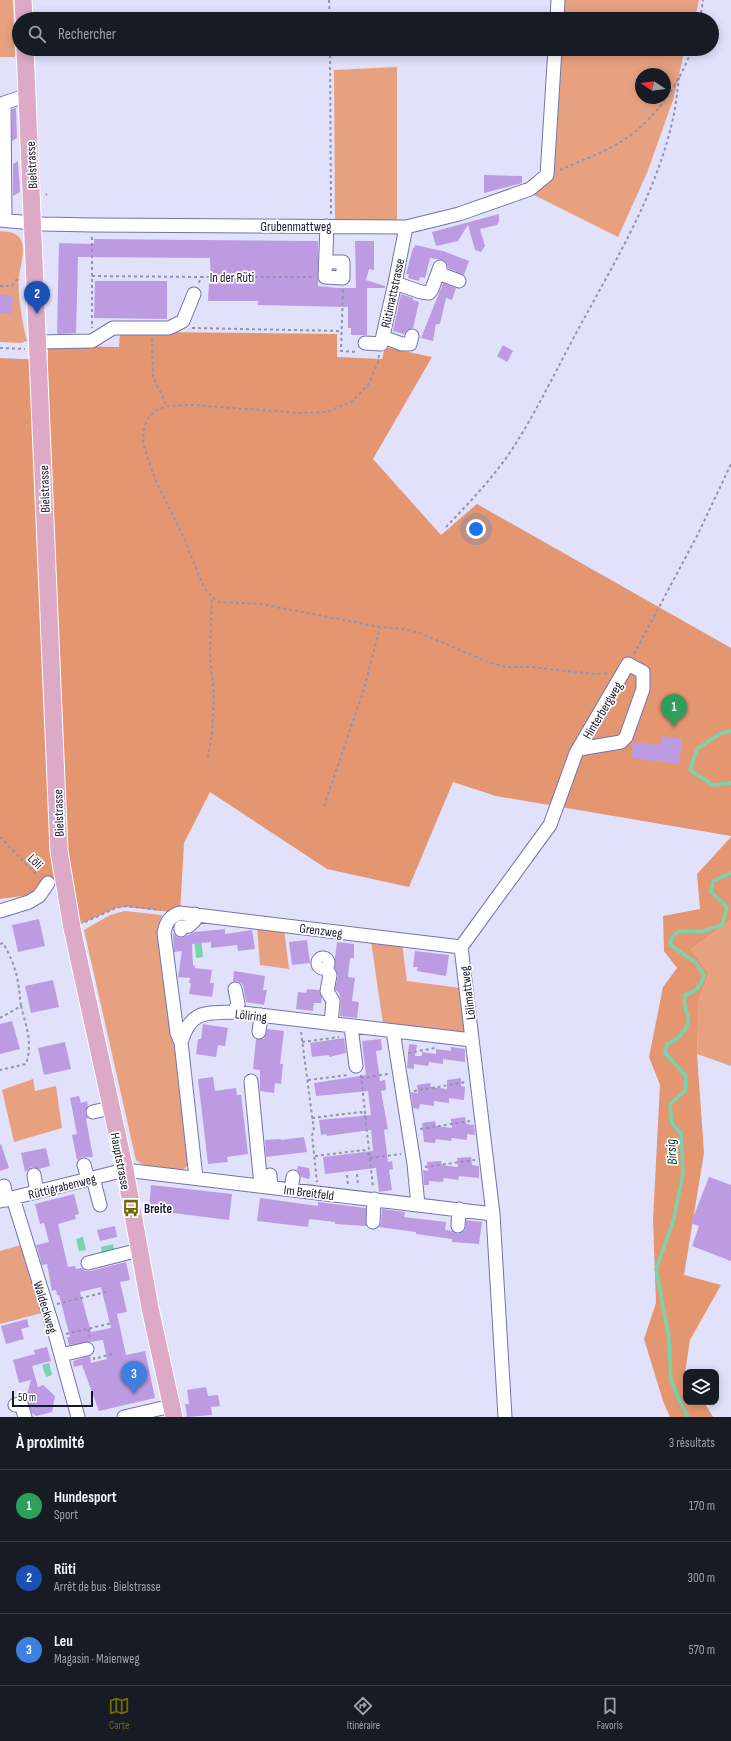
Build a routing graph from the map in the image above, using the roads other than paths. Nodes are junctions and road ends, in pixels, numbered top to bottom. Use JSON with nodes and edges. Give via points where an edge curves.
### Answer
{"nodes":[{"id":1,"x":23,"y":0,"type":"edge"},
{"id":2,"x":558,"y":0,"type":"edge"},
{"id":3,"x":24,"y":12,"type":"edge"},
{"id":4,"x":557,"y":12,"type":"edge"},
{"id":5,"x":25,"y":56,"type":"edge"},
{"id":6,"x":555,"y":56,"type":"edge"},
{"id":7,"x":28,"y":95,"type":"junction"},
{"id":8,"x":3,"y":220,"type":"edge"},
{"id":9,"x":34,"y":223,"type":"junction"},
{"id":10,"x":329,"y":226,"type":"junction"},
{"id":11,"x":406,"y":227,"type":"junction"},
{"id":12,"x":325,"y":277,"type":"road end"},
{"id":13,"x":459,"y":281,"type":"dead end"},
{"id":14,"x":395,"y":283,"type":"junction"},
{"id":15,"x":194,"y":294,"type":"road end"},
{"id":16,"x":412,"y":336,"type":"dead end"},
{"id":17,"x":382,"y":340,"type":"junction"},
{"id":18,"x":365,"y":343,"type":"road end"},
{"id":19,"x":38,"y":345,"type":"junction"},
{"id":20,"x":579,"y":749,"type":"junction"},
{"id":21,"x":48,"y":883,"type":"road end"},
{"id":22,"x":0,"y":911,"type":"edge"},
{"id":23,"x":203,"y":918,"type":"junction"},
{"id":24,"x":72,"y":928,"type":"joint"},
{"id":25,"x":181,"y":930,"type":"dead end"},
{"id":26,"x":461,"y":947,"type":"junction"},
{"id":27,"x":326,"y":968,"type":"dead end"},
{"id":28,"x":234,"y":989,"type":"dead end"},
{"id":29,"x":234,"y":1012,"type":"junction"},
{"id":30,"x":261,"y":1015,"type":"junction"},
{"id":31,"x":331,"y":1024,"type":"junction"},
{"id":32,"x":352,"y":1031,"type":"junction"},
{"id":33,"x":393,"y":1031,"type":"junction"},
{"id":34,"x":258,"y":1032,"type":"dead end"},
{"id":35,"x":472,"y":1040,"type":"junction"},
{"id":36,"x":185,"y":1048,"type":"junction"},
{"id":37,"x":357,"y":1072,"type":"road end"},
{"id":38,"x":251,"y":1081,"type":"dead end"},
{"id":39,"x":110,"y":1108,"type":"junction"},
{"id":40,"x":93,"y":1112,"type":"dead end"},
{"id":41,"x":84,"y":1164,"type":"dead end"},
{"id":42,"x":125,"y":1170,"type":"junction"},
{"id":43,"x":34,"y":1175,"type":"dead end"},
{"id":44,"x":196,"y":1178,"type":"junction"},
{"id":45,"x":90,"y":1179,"type":"junction"},
{"id":46,"x":267,"y":1183,"type":"junction"},
{"id":47,"x":4,"y":1186,"type":"dead end"},
{"id":48,"x":37,"y":1192,"type":"junction"},
{"id":49,"x":374,"y":1199,"type":"junction"},
{"id":50,"x":7,"y":1200,"type":"edge"},
{"id":51,"x":100,"y":1204,"type":"dead end"},
{"id":52,"x":415,"y":1207,"type":"junction"},
{"id":53,"x":459,"y":1209,"type":"junction"},
{"id":54,"x":493,"y":1214,"type":"junction"},
{"id":55,"x":373,"y":1222,"type":"dead end"},
{"id":56,"x":458,"y":1226,"type":"dead end"},
{"id":57,"x":133,"y":1247,"type":"junction"},
{"id":58,"x":88,"y":1263,"type":"dead end"},
{"id":59,"x":87,"y":1348,"type":"dead end"},
{"id":60,"x":61,"y":1355,"type":"junction"},
{"id":61,"x":14,"y":1405,"type":"dead end"},
{"id":62,"x":172,"y":1411,"type":"edge"},
{"id":63,"x":138,"y":1415,"type":"edge"},
{"id":64,"x":25,"y":1417,"type":"edge"},
{"id":65,"x":78,"y":1417,"type":"edge"},
{"id":66,"x":124,"y":1417,"type":"edge"},
{"id":67,"x":505,"y":1417,"type":"edge"}],
"edges":[{"from":1,"to":3,"type":"main road"},
{"from":2,"to":4,"type":"street"},
{"from":5,"to":7,"type":"main road","name":"Bielstrasse"},
{"from":6,"to":11,"type":"street","name":"Grubenmattweg","via":[[547,175],[530,190],[470,214],[437,224]]},
{"from":7,"to":8,"type":"street","via":[[4,104]]},
{"from":7,"to":9,"type":"main road","name":"Bielstrasse"},
{"from":8,"to":9,"type":"street","name":"Grubenmattweg"},
{"from":9,"to":10,"type":"street","name":"Grubenmattweg"},
{"from":9,"to":19,"type":"main road","name":"Bielstrasse"},
{"from":10,"to":11,"type":"street","name":"Grubenmattweg"},
{"from":10,"to":12,"type":"street"},
{"from":11,"to":14,"type":"street","name":"Rütimattstrasse"},
{"from":13,"to":14,"type":"street","via":[[439,270],[428,293]]},
{"from":14,"to":17,"type":"street","name":"Rütimattstrasse"},
{"from":15,"to":19,"type":"street","name":"In der Rüti","via":[[183,321],[169,328],[113,328],[92,341]]},
{"from":16,"to":17,"type":"street","via":[[410,344]]},
{"from":17,"to":18,"type":"street","name":"Rütimattstrasse"},
{"from":19,"to":24,"type":"main road","name":"Bielstrasse","via":[[59,851]]},
{"from":20,"to":20,"type":"street","name":"Hinterbergweg","via":[[621,742],[626,737],[642,689],[643,672],[626,668]]},
{"from":20,"to":26,"type":"street","name":"Hinterbergweg","via":[[550,825]]},
{"from":21,"to":22,"type":"street","via":[[34,899]]},
{"from":23,"to":25,"type":"street","via":[[195,920],[189,926],[181,927]]},
{"from":23,"to":26,"type":"street","name":"Grenzweg"},
{"from":23,"to":36,"type":"street","name":"Grenzweg","via":[[180,913],[169,920],[164,933],[177,1033]]},
{"from":24,"to":39,"type":"main road","name":"Hauptstrasse"},
{"from":26,"to":35,"type":"street","name":"Lölimattweg"},
{"from":27,"to":31,"type":"street","via":[[330,975],[327,991],[333,1001]]},
{"from":28,"to":29,"type":"street","via":[[238,1004]]},
{"from":29,"to":30,"type":"street","name":"Löliring"},
{"from":29,"to":36,"type":"street","name":"Löliring","via":[[204,1014],[194,1019],[185,1028]]},
{"from":30,"to":31,"type":"street","name":"Löliring"},
{"from":30,"to":34,"type":"street"},
{"from":31,"to":32,"type":"street","name":"Löliring"},
{"from":32,"to":33,"type":"street","name":"Löliring"},
{"from":32,"to":37,"type":"street"},
{"from":33,"to":35,"type":"street","name":"Löliring"},
{"from":33,"to":52,"type":"street","via":[[412,1152]]},
{"from":35,"to":54,"type":"street","name":"Lölimattweg"},
{"from":36,"to":44,"type":"street","via":[[198,1146]]},
{"from":38,"to":46,"type":"street","via":[[249,1125]]},
{"from":39,"to":40,"type":"street"},
{"from":39,"to":42,"type":"main road","name":"Hauptstrasse"},
{"from":41,"to":45,"type":"street"},
{"from":42,"to":44,"type":"street","name":"Im Breitfeld"},
{"from":42,"to":45,"type":"street","name":"Rüttigrabenweg"},
{"from":42,"to":57,"type":"main road","name":"Hauptstrasse"},
{"from":43,"to":48,"type":"street"},
{"from":44,"to":46,"type":"street","name":"Im Breitfeld"},
{"from":45,"to":48,"type":"street","name":"Rüttigrabenweg"},
{"from":45,"to":51,"type":"street"},
{"from":46,"to":49,"type":"street","name":"Im Breitfeld","via":[[292,1183],[319,1193]]},
{"from":47,"to":50,"type":"street","name":"Waldeckweg"},
{"from":48,"to":50,"type":"street","name":"Rüttigrabenweg"},
{"from":49,"to":52,"type":"street","name":"Im Breitfeld"},
{"from":49,"to":55,"type":"street"},
{"from":50,"to":60,"type":"street","name":"Waldeckweg","via":[[42,1276],[44,1314],[56,1337]]},
{"from":52,"to":53,"type":"street","name":"Im Breitfeld","via":[[440,1211]]},
{"from":53,"to":54,"type":"street","name":"Im Breitfeld"},
{"from":53,"to":56,"type":"street"},
{"from":54,"to":67,"type":"street","name":"Lölimattweg"},
{"from":57,"to":58,"type":"street"},
{"from":57,"to":62,"type":"main road","name":"Hauptstrasse"},
{"from":59,"to":60,"type":"street"},
{"from":60,"to":65,"type":"street","name":"Waldeckweg"},
{"from":61,"to":64,"type":"street","via":[[22,1405]]},
{"from":62,"to":63,"type":"street"},
{"from":63,"to":66,"type":"street"}]}
